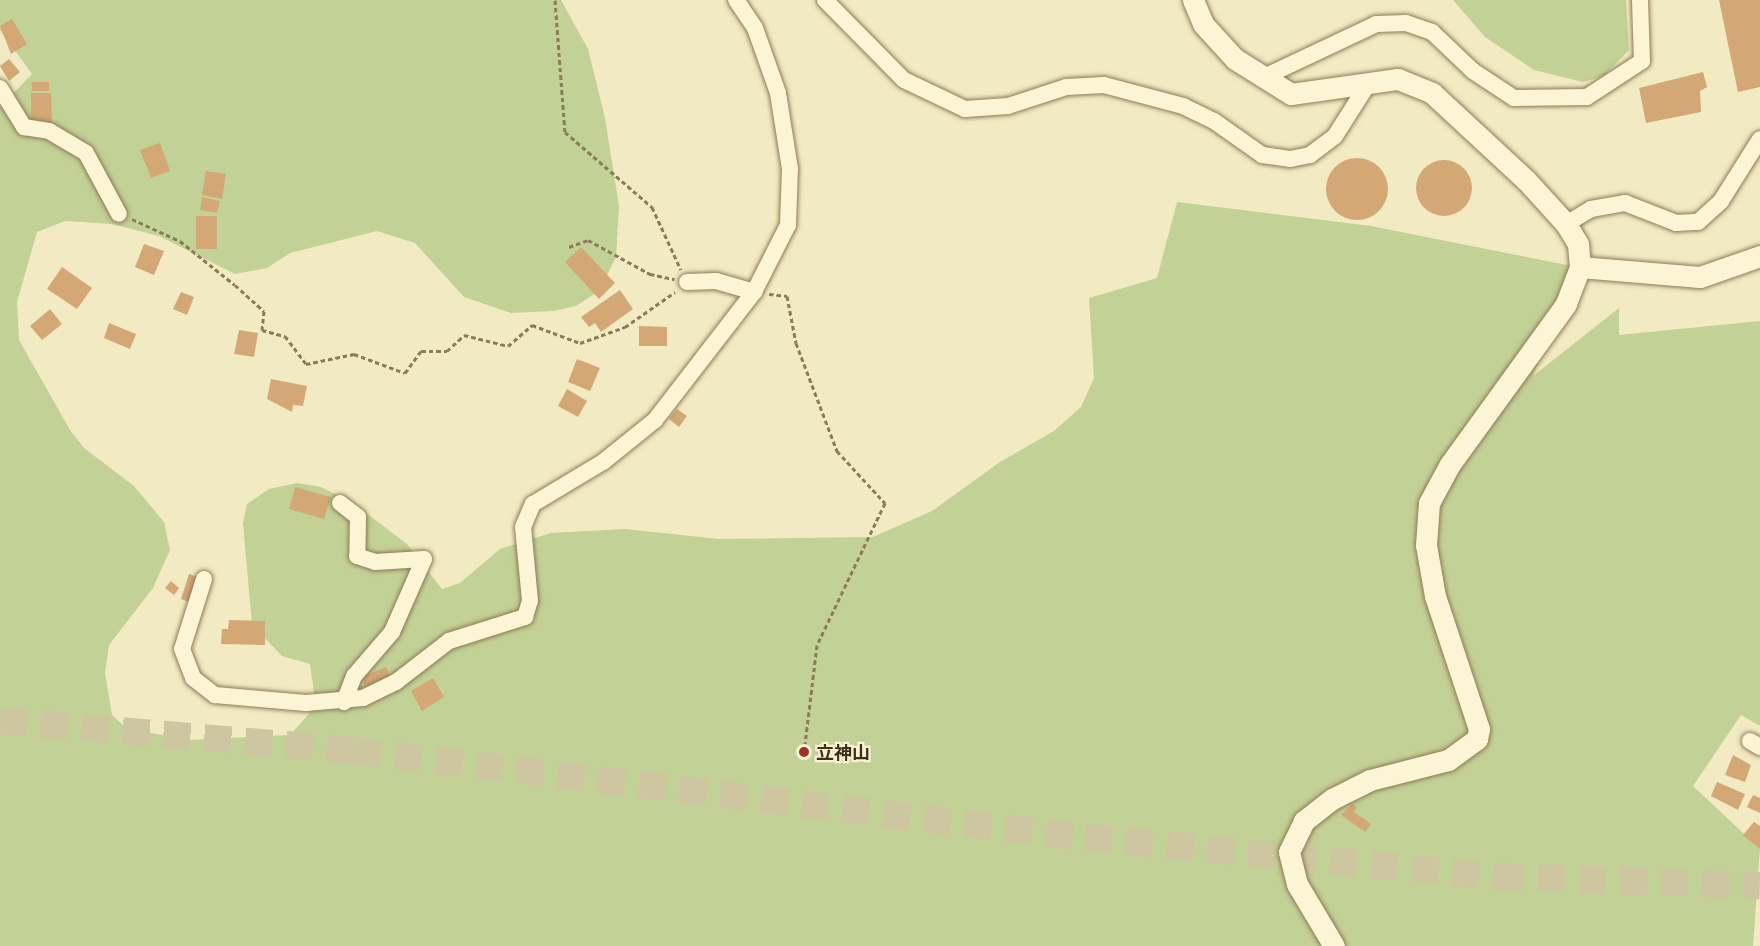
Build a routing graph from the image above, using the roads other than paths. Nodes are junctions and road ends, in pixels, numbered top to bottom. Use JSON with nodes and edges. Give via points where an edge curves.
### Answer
{"nodes":[{"id":1,"x":736,"y":0,"type":"edge"},
{"id":2,"x":825,"y":0,"type":"edge"},
{"id":3,"x":1192,"y":0,"type":"edge"},
{"id":4,"x":1640,"y":0,"type":"edge"},
{"id":5,"x":1262,"y":78,"type":"junction"},
{"id":6,"x":1368,"y":84,"type":"junction"},
{"id":7,"x":0,"y":88,"type":"edge"},
{"id":8,"x":1760,"y":139,"type":"edge"},
{"id":9,"x":119,"y":214,"type":"road end"},
{"id":10,"x":1566,"y":224,"type":"junction"},
{"id":11,"x":1760,"y":256,"type":"edge"},
{"id":12,"x":1580,"y":267,"type":"junction"},
{"id":13,"x":687,"y":282,"type":"road end"},
{"id":14,"x":754,"y":292,"type":"junction"},
{"id":15,"x":340,"y":504,"type":"dead end"},
{"id":16,"x":204,"y":579,"type":"dead end"},
{"id":17,"x":344,"y":702,"type":"junction"},
{"id":18,"x":1334,"y":946,"type":"edge"}],
"edges":[{"from":1,"to":14,"type":"street","via":[[755,28],[778,93],[790,169],[788,225]]},
{"from":2,"to":6,"type":"street","via":[[904,80],[965,109],[1008,106],[1066,87],[1104,85],[1183,106],[1214,120],[1262,155],[1290,159],[1310,155],[1335,136]]},
{"from":3,"to":5,"type":"street","via":[[1203,24],[1234,59]]},
{"from":4,"to":5,"type":"street","via":[[1642,61],[1587,97],[1514,98],[1473,71],[1432,33],[1406,23],[1376,24]]},
{"from":5,"to":6,"type":"street","via":[[1292,94]]},
{"from":6,"to":10,"type":"street","via":[[1398,79],[1432,93]]},
{"from":7,"to":9,"type":"street","via":[[18,123],[28,130],[48,131],[86,153]]},
{"from":8,"to":10,"type":"street","via":[[1721,201],[1698,222],[1676,224],[1626,203],[1591,209]]},
{"from":10,"to":12,"type":"street","via":[[1578,244]]},
{"from":11,"to":12,"type":"street","via":[[1700,277]]},
{"from":12,"to":18,"type":"street","via":[[1566,304],[1450,464],[1429,503],[1426,544],[1435,596],[1479,729],[1477,739],[1448,760],[1370,780],[1332,799],[1304,821],[1289,852],[1297,884]]},
{"from":13,"to":14,"type":"street","via":[[716,281]]},
{"from":14,"to":17,"type":"street","via":[[655,420],[603,462],[532,504],[523,527],[530,601],[525,617],[449,640],[396,682]]},
{"from":15,"to":17,"type":"street","via":[[358,517],[357,556],[375,562],[424,558],[392,632],[354,676]]},
{"from":16,"to":17,"type":"street","via":[[182,649],[186,667],[201,686],[227,697]]}]}
